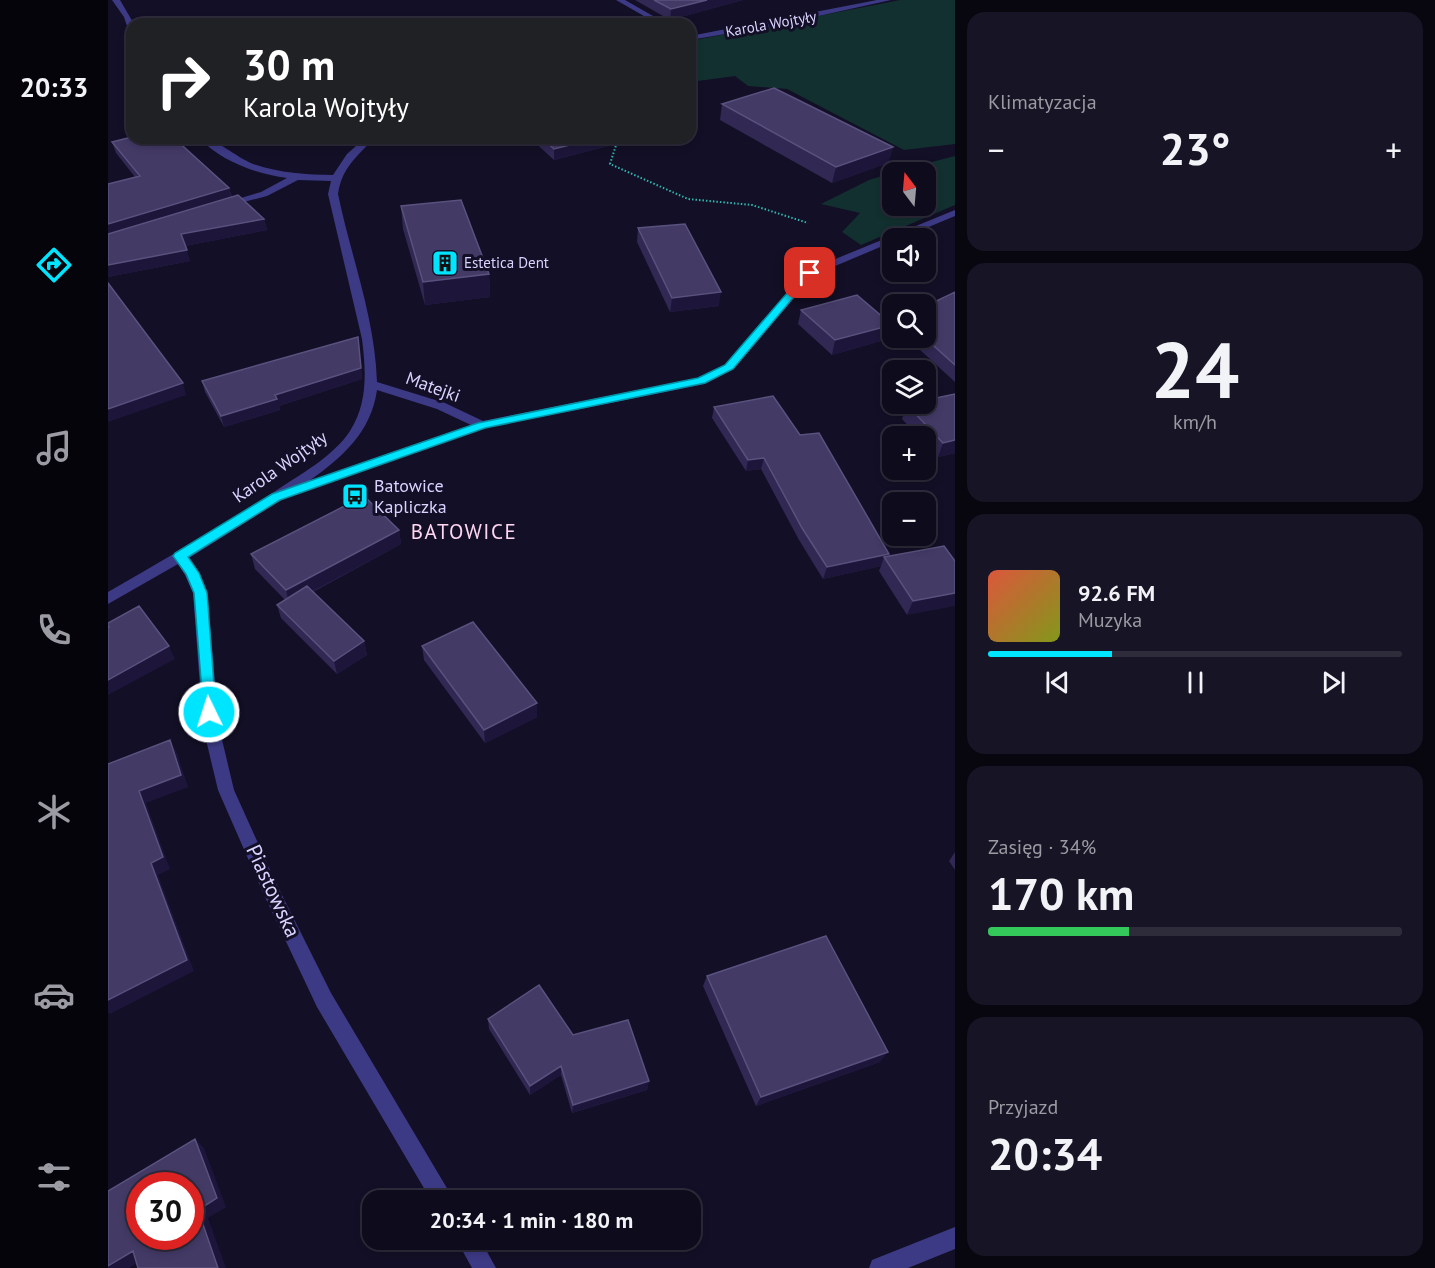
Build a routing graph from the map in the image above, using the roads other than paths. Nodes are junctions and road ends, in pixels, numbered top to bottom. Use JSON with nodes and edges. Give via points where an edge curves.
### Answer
{"nodes":[{"id":1,"x":116,"y":0,"type":"edge"},
{"id":2,"x":620,"y":0,"type":"edge"},
{"id":3,"x":887,"y":0,"type":"edge"},
{"id":4,"x":128,"y":18,"type":"edge"},
{"id":5,"x":652,"y":18,"type":"edge"},
{"id":6,"x":696,"y":37,"type":"edge"},
{"id":7,"x":212,"y":144,"type":"edge"},
{"id":8,"x":363,"y":144,"type":"edge"},
{"id":9,"x":296,"y":177,"type":"junction"},
{"id":10,"x":334,"y":178,"type":"junction"},
{"id":11,"x":213,"y":210,"type":"edge"},
{"id":12,"x":955,"y":213,"type":"edge"},
{"id":13,"x":371,"y":384,"type":"junction"},
{"id":14,"x":482,"y":425,"type":"junction"},
{"id":15,"x":276,"y":497,"type":"junction"},
{"id":16,"x":180,"y":556,"type":"junction"},
{"id":17,"x":108,"y":599,"type":"edge"},
{"id":18,"x":437,"y":1190,"type":"edge"},
{"id":19,"x":955,"y":1238,"type":"edge"},
{"id":20,"x":473,"y":1250,"type":"edge"},
{"id":21,"x":484,"y":1268,"type":"edge"},
{"id":22,"x":880,"y":1268,"type":"edge"}],
"edges":[{"from":1,"to":4,"type":"street"},
{"from":2,"to":5,"type":"street"},
{"from":3,"to":6,"type":"street","name":"Karola Wojtyły"},
{"from":7,"to":9,"type":"street","via":[[249,168]]},
{"from":8,"to":10,"type":"street"},
{"from":9,"to":10,"type":"street"},
{"from":9,"to":11,"type":"street","via":[[264,194]]},
{"from":10,"to":13,"type":"street","name":"Karola Wojtyły","via":[[338,221],[362,312]]},
{"from":12,"to":14,"type":"street","name":"Matejki","via":[[810,273],[729,367],[701,381]]},
{"from":13,"to":14,"type":"street","name":"Matejki","via":[[441,406]]},
{"from":13,"to":15,"type":"street","name":"Karola Wojtyły","via":[[368,404],[352,437],[321,466]]},
{"from":14,"to":15,"type":"street","name":"Matejki"},
{"from":15,"to":16,"type":"street","name":"Karola Wojtyły"},
{"from":16,"to":17,"type":"street","name":"Karola Wojtyły"},
{"from":16,"to":18,"type":"street","name":"Piastowska","via":[[200,593],[211,727],[226,790],[324,1000]]},
{"from":19,"to":22,"type":"street"},
{"from":20,"to":21,"type":"street"}]}
